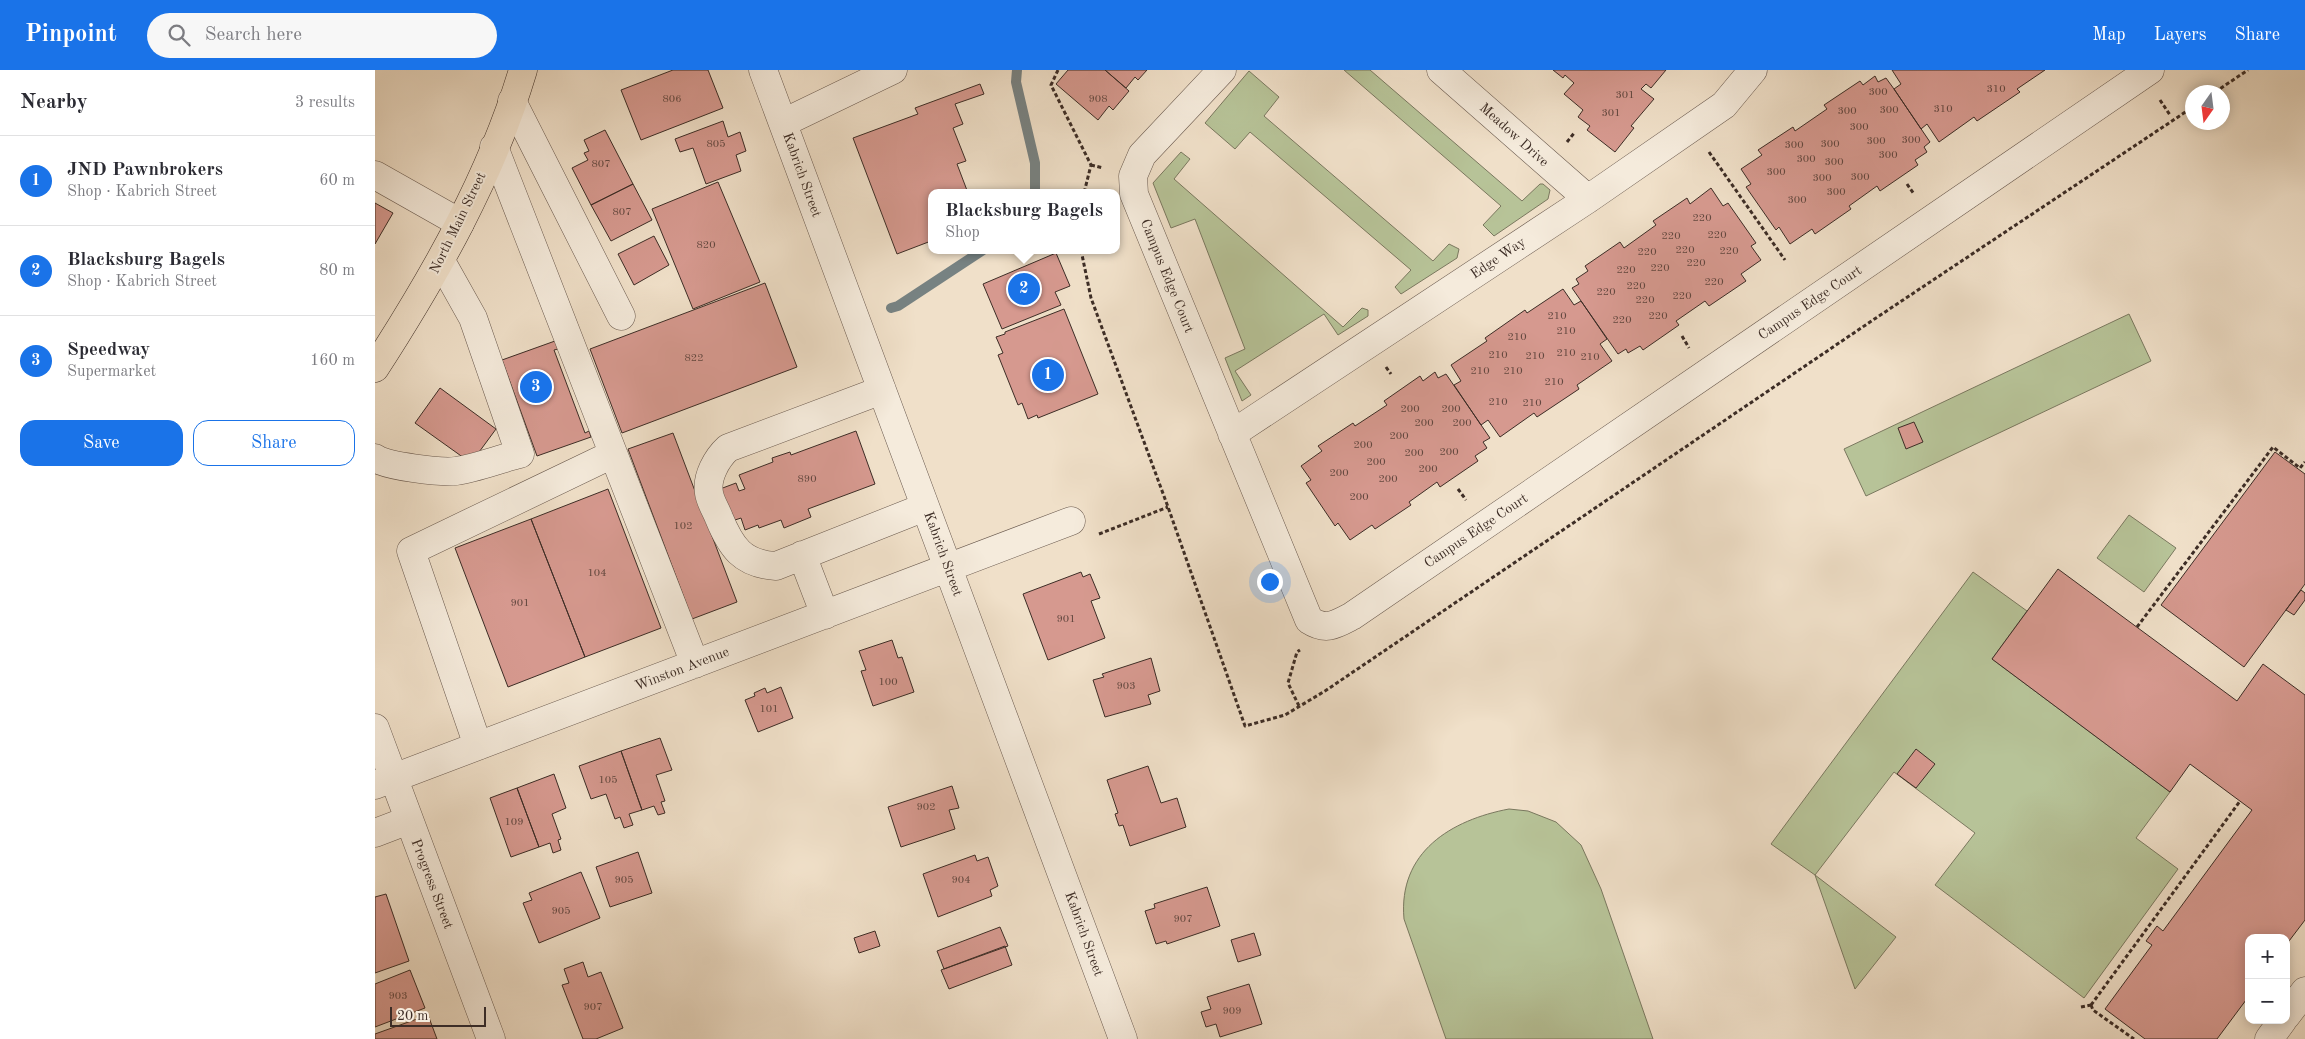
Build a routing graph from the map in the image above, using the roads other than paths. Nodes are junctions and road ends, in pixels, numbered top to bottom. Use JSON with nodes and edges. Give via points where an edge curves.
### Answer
{"nodes":[{"id":1,"x":523,"y":70,"type":"edge"},
{"id":2,"x":763,"y":70,"type":"edge"},
{"id":3,"x":893,"y":70,"type":"edge"},
{"id":4,"x":1222,"y":70,"type":"edge"},
{"id":5,"x":1441,"y":70,"type":"edge"},
{"id":6,"x":1753,"y":70,"type":"edge"},
{"id":7,"x":1775,"y":70,"type":"edge"},
{"id":8,"x":2150,"y":70,"type":"edge"},
{"id":9,"x":512,"y":100,"type":"junction"},
{"id":10,"x":1724,"y":105,"type":"junction"},
{"id":11,"x":783,"y":123,"type":"junction"},
{"id":12,"x":494,"y":147,"type":"junction"},
{"id":13,"x":375,"y":176,"type":"edge"},
{"id":14,"x":1587,"y":200,"type":"junction"},
{"id":15,"x":460,"y":223,"type":"junction"},
{"id":16,"x":441,"y":261,"type":"junction"},
{"id":17,"x":621,"y":316,"type":"dead end"},
{"id":18,"x":375,"y":368,"type":"edge"},
{"id":19,"x":882,"y":390,"type":"junction"},
{"id":20,"x":1232,"y":434,"type":"junction"},
{"id":21,"x":613,"y":454,"type":"junction"},
{"id":22,"x":375,"y":458,"type":"edge"},
{"id":23,"x":925,"y":507,"type":"junction"},
{"id":24,"x":1071,"y":521,"type":"dead end"},
{"id":25,"x":802,"y":555,"type":"junction"},
{"id":26,"x":960,"y":563,"type":"junction"},
{"id":27,"x":825,"y":614,"type":"junction"},
{"id":28,"x":695,"y":664,"type":"junction"},
{"id":29,"x":375,"y":728,"type":"edge"},
{"id":30,"x":478,"y":746,"type":"junction"},
{"id":31,"x":384,"y":781,"type":"edge"},
{"id":32,"x":409,"y":820,"type":"junction"},
{"id":33,"x":375,"y":833,"type":"edge"},
{"id":34,"x":2305,"y":991,"type":"edge"},
{"id":35,"x":2290,"y":1011,"type":"edge"},
{"id":36,"x":2280,"y":1024,"type":"edge"},
{"id":37,"x":491,"y":1039,"type":"edge"},
{"id":38,"x":1123,"y":1039,"type":"edge"},
{"id":39,"x":2269,"y":1039,"type":"edge"}],
"edges":[{"from":1,"to":9,"type":"main road","name":"North Main Street"},
{"from":2,"to":11,"type":"street","name":"Kabrich Street"},
{"from":3,"to":11,"type":"street"},
{"from":4,"to":20,"type":"street","name":"Campus Edge Court","via":[[1142,154],[1132,180],[1134,194]]},
{"from":5,"to":14,"type":"street","name":"Meadow Drive"},
{"from":6,"to":10,"type":"street","name":"Edge Way"},
{"from":7,"to":10,"type":"street"},
{"from":8,"to":20,"type":"street","name":"Campus Edge Court","via":[[1331,628],[1318,626],[1309,620]]},
{"from":9,"to":12,"type":"main road","name":"North Main Street"},
{"from":9,"to":17,"type":"street"},
{"from":10,"to":14,"type":"street","name":"Edge Way"},
{"from":11,"to":19,"type":"street","name":"Kabrich Street"},
{"from":12,"to":15,"type":"main road","name":"North Main Street"},
{"from":12,"to":21,"type":"street"},
{"from":13,"to":15,"type":"street"},
{"from":14,"to":20,"type":"street","name":"Edge Way"},
{"from":15,"to":16,"type":"main road","name":"North Main Street"},
{"from":16,"to":18,"type":"main road","name":"North Main Street"},
{"from":16,"to":22,"type":"street","via":[[473,318],[520,454],[455,471],[402,466]]},
{"from":19,"to":23,"type":"street","name":"Kabrich Street"},
{"from":19,"to":25,"type":"street","via":[[728,448],[715,464],[709,492],[731,545],[742,555],[764,565],[776,566]]},
{"from":21,"to":28,"type":"street"},
{"from":21,"to":30,"type":"street","via":[[411,551]]},
{"from":23,"to":25,"type":"street"},
{"from":23,"to":26,"type":"street","name":"Kabrich Street"},
{"from":24,"to":26,"type":"street","name":"Winston Avenue"},
{"from":25,"to":27,"type":"street"},
{"from":26,"to":27,"type":"street","name":"Winston Avenue"},
{"from":26,"to":38,"type":"street","name":"Kabrich Street"},
{"from":27,"to":28,"type":"street","name":"Winston Avenue"},
{"from":28,"to":30,"type":"street","name":"Winston Avenue"},
{"from":29,"to":31,"type":"street","name":"Progress Street"},
{"from":30,"to":31,"type":"street","name":"Winston Avenue"},
{"from":31,"to":32,"type":"street","name":"Progress Street"},
{"from":32,"to":33,"type":"street"},
{"from":32,"to":37,"type":"street","name":"Progress Street"},
{"from":34,"to":35,"type":"street"},
{"from":36,"to":39,"type":"street"}]}
